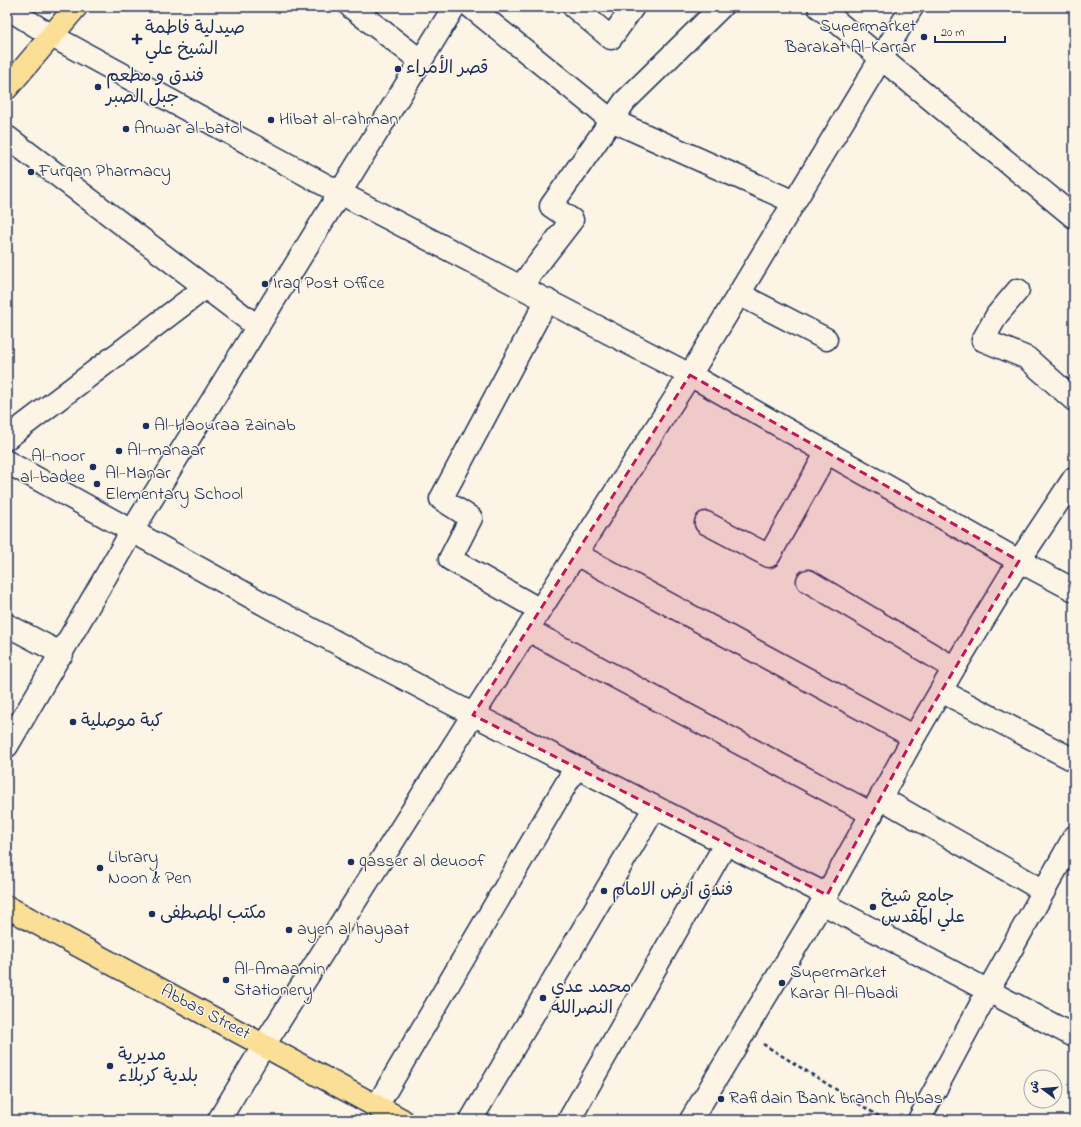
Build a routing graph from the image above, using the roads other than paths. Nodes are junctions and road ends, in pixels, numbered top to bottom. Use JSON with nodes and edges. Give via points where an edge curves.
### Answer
{"nodes":[{"id":1,"x":76,"y":7,"type":"edge"},
{"id":2,"x":350,"y":7,"type":"edge"},
{"id":3,"x":454,"y":7,"type":"edge"},
{"id":4,"x":471,"y":7,"type":"edge"},
{"id":5,"x":574,"y":7,"type":"edge"},
{"id":6,"x":633,"y":7,"type":"edge"},
{"id":7,"x":721,"y":7,"type":"edge"},
{"id":8,"x":819,"y":7,"type":"edge"},
{"id":9,"x":912,"y":7,"type":"edge"},
{"id":10,"x":7,"y":8,"type":"edge"},
{"id":11,"x":52,"y":36,"type":"junction"},
{"id":12,"x":881,"y":58,"type":"junction"},
{"id":13,"x":421,"y":61,"type":"junction"},
{"id":14,"x":7,"y":88,"type":"edge"},
{"id":15,"x":611,"y":120,"type":"junction"},
{"id":16,"x":7,"y":137,"type":"edge"},
{"id":17,"x":340,"y":193,"type":"junction"},
{"id":18,"x":794,"y":202,"type":"junction"},
{"id":19,"x":1074,"y":217,"type":"edge"},
{"id":20,"x":521,"y":286,"type":"junction"},
{"id":21,"x":206,"y":287,"type":"junction"},
{"id":22,"x":1018,"y":290,"type":"dead end"},
{"id":23,"x":739,"y":294,"type":"junction"},
{"id":24,"x":547,"y":300,"type":"junction"},
{"id":25,"x":258,"y":326,"type":"junction"},
{"id":26,"x":826,"y":339,"type":"dead end"},
{"id":27,"x":690,"y":375,"type":"junction"},
{"id":28,"x":1074,"y":400,"type":"edge"},
{"id":29,"x":7,"y":438,"type":"edge"},
{"id":30,"x":828,"y":452,"type":"junction"},
{"id":31,"x":7,"y":462,"type":"edge"},
{"id":32,"x":1074,"y":478,"type":"edge"},
{"id":33,"x":706,"y":524,"type":"dead end"},
{"id":34,"x":132,"y":531,"type":"junction"},
{"id":35,"x":576,"y":554,"type":"junction"},
{"id":36,"x":1019,"y":561,"type":"junction"},
{"id":37,"x":808,"y":581,"type":"dead end"},
{"id":38,"x":1074,"y":590,"type":"edge"},
{"id":39,"x":540,"y":610,"type":"junction"},
{"id":40,"x":7,"y":625,"type":"edge"},
{"id":41,"x":528,"y":630,"type":"junction"},
{"id":42,"x":62,"y":654,"type":"junction"},
{"id":43,"x":954,"y":668,"type":"junction"},
{"id":44,"x":941,"y":691,"type":"junction"},
{"id":45,"x":473,"y":715,"type":"junction"},
{"id":46,"x":914,"y":737,"type":"junction"},
{"id":47,"x":7,"y":746,"type":"edge"},
{"id":48,"x":1074,"y":760,"type":"edge"},
{"id":49,"x":576,"y":767,"type":"junction"},
{"id":50,"x":876,"y":806,"type":"junction"},
{"id":51,"x":655,"y":807,"type":"junction"},
{"id":52,"x":1074,"y":837,"type":"edge"},
{"id":53,"x":726,"y":843,"type":"junction"},
{"id":54,"x":1044,"y":891,"type":"junction"},
{"id":55,"x":825,"y":899,"type":"junction"},
{"id":56,"x":7,"y":907,"type":"edge"},
{"id":57,"x":988,"y":991,"type":"junction"},
{"id":58,"x":1074,"y":1036,"type":"edge"},
{"id":59,"x":264,"y":1045,"type":"junction"},
{"id":60,"x":377,"y":1106,"type":"junction"},
{"id":61,"x":219,"y":1120,"type":"edge"},
{"id":62,"x":402,"y":1120,"type":"edge"},
{"id":63,"x":471,"y":1120,"type":"edge"},
{"id":64,"x":569,"y":1120,"type":"edge"},
{"id":65,"x":691,"y":1120,"type":"edge"},
{"id":66,"x":919,"y":1120,"type":"edge"}],
"edges":[{"from":1,"to":11,"type":"main road"},
{"from":2,"to":13,"type":"street"},
{"from":3,"to":13,"type":"street"},
{"from":4,"to":15,"type":"street"},
{"from":5,"to":6,"type":"street","via":[[611,38]]},
{"from":7,"to":15,"type":"street","via":[[625,101]]},
{"from":8,"to":12,"type":"street"},
{"from":9,"to":12,"type":"street"},
{"from":10,"to":11,"type":"street"},
{"from":11,"to":14,"type":"main road"},
{"from":11,"to":17,"type":"street"},
{"from":12,"to":18,"type":"street"},
{"from":12,"to":19,"type":"street"},
{"from":13,"to":17,"type":"street"},
{"from":15,"to":18,"type":"street"},
{"from":15,"to":20,"type":"street","via":[[551,206],[572,220]]},
{"from":16,"to":21,"type":"street"},
{"from":17,"to":20,"type":"street"},
{"from":17,"to":25,"type":"street"},
{"from":18,"to":23,"type":"street"},
{"from":20,"to":24,"type":"street"},
{"from":21,"to":25,"type":"street"},
{"from":21,"to":29,"type":"street"},
{"from":22,"to":28,"type":"street","via":[[997,316],[983,340],[1027,358]]},
{"from":23,"to":26,"type":"street"},
{"from":23,"to":27,"type":"street"},
{"from":24,"to":27,"type":"street"},
{"from":24,"to":39,"type":"street","via":[[441,499],[471,518],[450,559]]},
{"from":25,"to":34,"type":"street"},
{"from":27,"to":30,"type":"street"},
{"from":27,"to":35,"type":"street"},
{"from":30,"to":33,"type":"street","via":[[769,556]]},
{"from":30,"to":36,"type":"street"},
{"from":31,"to":34,"type":"street"},
{"from":32,"to":36,"type":"street"},
{"from":34,"to":42,"type":"street"},
{"from":34,"to":45,"type":"street"},
{"from":35,"to":39,"type":"street"},
{"from":35,"to":46,"type":"street"},
{"from":36,"to":38,"type":"street"},
{"from":36,"to":43,"type":"street"},
{"from":37,"to":43,"type":"street"},
{"from":39,"to":41,"type":"street"},
{"from":40,"to":42,"type":"street"},
{"from":41,"to":45,"type":"street"},
{"from":41,"to":50,"type":"street"},
{"from":42,"to":47,"type":"street"},
{"from":43,"to":44,"type":"street"},
{"from":44,"to":46,"type":"street"},
{"from":44,"to":48,"type":"street"},
{"from":45,"to":49,"type":"street"},
{"from":45,"to":59,"type":"street"},
{"from":46,"to":50,"type":"street"},
{"from":49,"to":51,"type":"street"},
{"from":49,"to":60,"type":"street"},
{"from":50,"to":54,"type":"street"},
{"from":50,"to":55,"type":"street"},
{"from":51,"to":53,"type":"street"},
{"from":51,"to":63,"type":"street"},
{"from":52,"to":54,"type":"street"},
{"from":53,"to":55,"type":"street"},
{"from":53,"to":64,"type":"street"},
{"from":54,"to":57,"type":"street"},
{"from":55,"to":57,"type":"street"},
{"from":55,"to":65,"type":"street"},
{"from":56,"to":59,"type":"main road","name":"Abbas Street"},
{"from":57,"to":58,"type":"street"},
{"from":57,"to":66,"type":"street"},
{"from":59,"to":60,"type":"main road","name":"Abbas Street"},
{"from":59,"to":61,"type":"street"},
{"from":60,"to":62,"type":"main road","name":"Abbas Street"}]}
